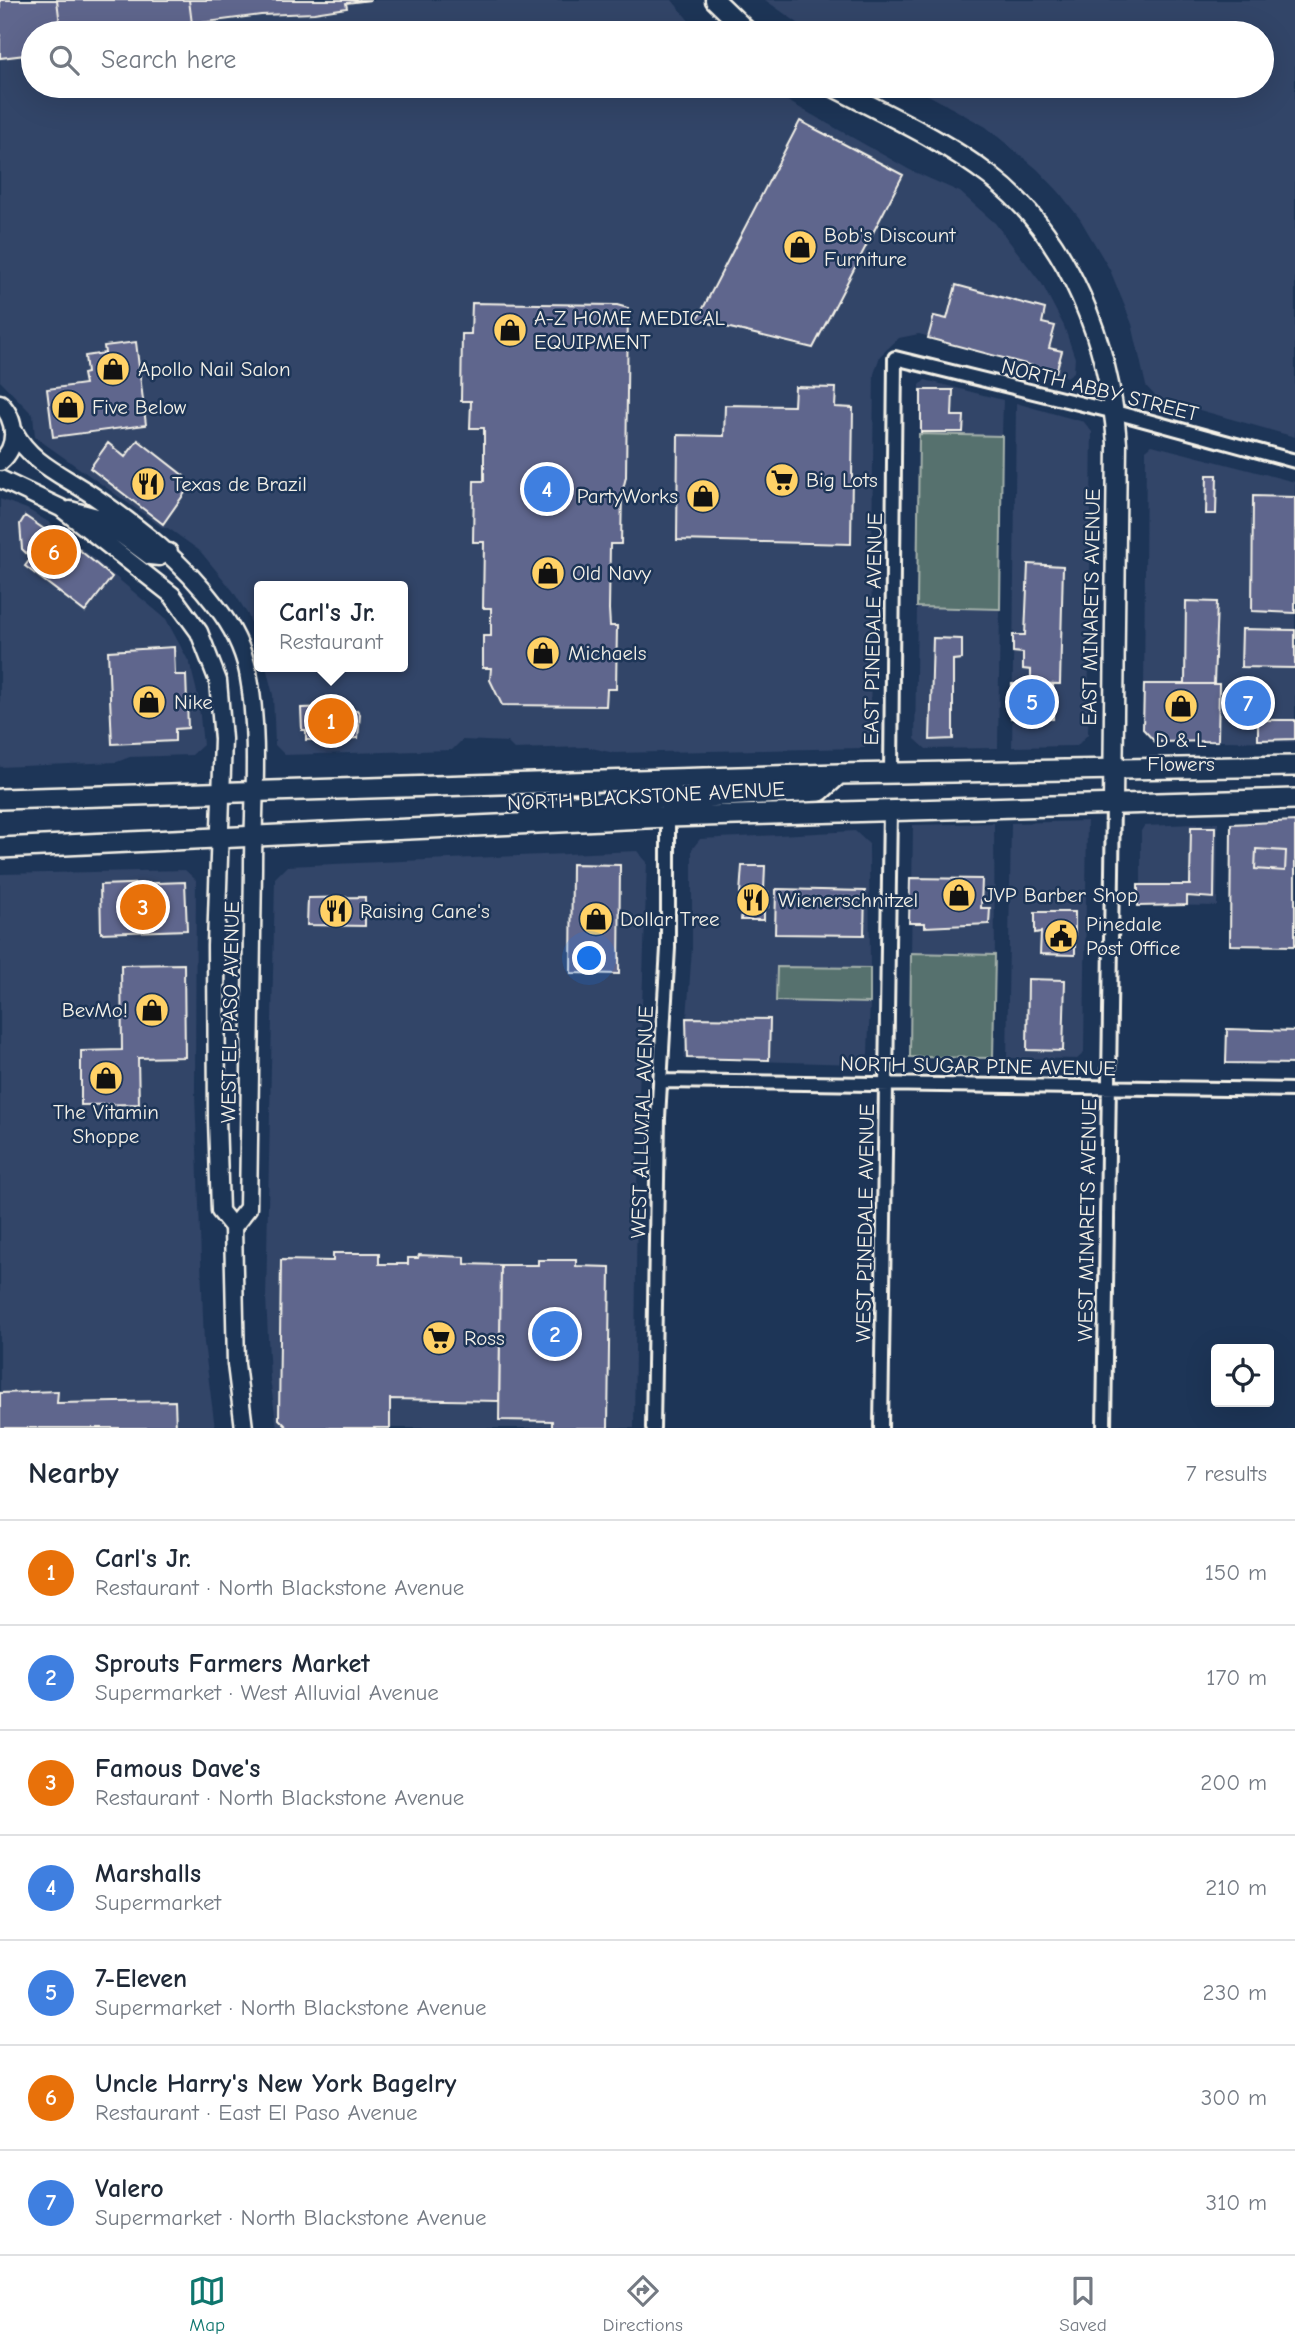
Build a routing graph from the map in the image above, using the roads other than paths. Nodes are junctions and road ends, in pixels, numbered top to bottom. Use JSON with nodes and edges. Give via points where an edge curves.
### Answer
{"nodes":[{"id":1,"x":715,"y":0,"type":"edge"},
{"id":2,"x":737,"y":21,"type":"edge"},
{"id":3,"x":854,"y":98,"type":"edge"},
{"id":4,"x":895,"y":358,"type":"joint"},
{"id":5,"x":0,"y":403,"type":"edge"},
{"id":6,"x":1115,"y":412,"type":"junction"},
{"id":7,"x":14,"y":431,"type":"junction"},
{"id":8,"x":1295,"y":461,"type":"edge"},
{"id":9,"x":0,"y":462,"type":"edge"},
{"id":10,"x":0,"y":480,"type":"edge"},
{"id":11,"x":61,"y":508,"type":"junction"},
{"id":12,"x":169,"y":552,"type":"junction"},
{"id":13,"x":1295,"y":766,"type":"edge"},
{"id":14,"x":1112,"y":769,"type":"junction"},
{"id":15,"x":839,"y":774,"type":"junction"},
{"id":16,"x":891,"y":774,"type":"junction"},
{"id":17,"x":674,"y":779,"type":"junction"},
{"id":18,"x":222,"y":792,"type":"junction"},
{"id":19,"x":254,"y":792,"type":"junction"},
{"id":20,"x":0,"y":799,"type":"edge"},
{"id":21,"x":1295,"y":799,"type":"edge"},
{"id":22,"x":1112,"y":803,"type":"junction"},
{"id":23,"x":890,"y":809,"type":"junction"},
{"id":24,"x":668,"y":817,"type":"junction"},
{"id":25,"x":477,"y":827,"type":"junction"},
{"id":26,"x":253,"y":837,"type":"junction"},
{"id":27,"x":220,"y":839,"type":"junction"},
{"id":28,"x":0,"y":848,"type":"edge"},
{"id":29,"x":660,"y":1080,"type":"junction"},
{"id":30,"x":886,"y":1084,"type":"junction"},
{"id":31,"x":1109,"y":1088,"type":"junction"},
{"id":32,"x":1295,"y":1090,"type":"edge"},
{"id":33,"x":233,"y":1227,"type":"junction"},
{"id":34,"x":244,"y":1428,"type":"edge"},
{"id":35,"x":653,"y":1428,"type":"edge"},
{"id":36,"x":881,"y":1428,"type":"edge"},
{"id":37,"x":1104,"y":1428,"type":"edge"}],
"edges":[{"from":1,"to":2,"type":"main road"},
{"from":3,"to":6,"type":"main road","name":"EAST MINARETS AVENUE","via":[[967,160],[992,177],[1029,214],[1051,243],[1086,309],[1102,350]]},
{"from":4,"to":6,"type":"street","name":"NORTH ABBY STREET"},
{"from":4,"to":16,"type":"street","name":"EAST PINEDALE AVENUE"},
{"from":5,"to":7,"type":"street","name":"WEST EL PASO AVENUE"},
{"from":6,"to":8,"type":"street","name":"NORTH ABBY STREET"},
{"from":6,"to":14,"type":"main road","name":"EAST MINARETS AVENUE"},
{"from":7,"to":9,"type":"street"},
{"from":7,"to":12,"type":"street","name":"WEST EL PASO AVENUE","via":[[32,456]]},
{"from":10,"to":11,"type":"street"},
{"from":11,"to":12,"type":"street","via":[[97,517],[150,556]]},
{"from":11,"to":18,"type":"street","name":"WEST EL PASO AVENUE","via":[[172,595],[199,632],[218,681]]},
{"from":12,"to":19,"type":"street","name":"WEST EL PASO AVENUE","via":[[193,574],[226,618],[239,645],[252,706]]},
{"from":13,"to":14,"type":"main road","name":"NORTH BLACKSTONE AVENUE"},
{"from":14,"to":16,"type":"main road","name":"NORTH BLACKSTONE AVENUE"},
{"from":14,"to":22,"type":"main road","name":"EAST MINARETS AVENUE"},
{"from":15,"to":16,"type":"main road","name":"NORTH BLACKSTONE AVENUE"},
{"from":15,"to":17,"type":"main road","name":"NORTH BLACKSTONE AVENUE"},
{"from":15,"to":24,"type":"main road","via":[[820,791],[685,799]]},
{"from":17,"to":19,"type":"main road","name":"NORTH BLACKSTONE AVENUE"},
{"from":17,"to":25,"type":"main road","via":[[670,794],[663,799],[573,805]]},
{"from":18,"to":19,"type":"main road","name":"NORTH BLACKSTONE AVENUE"},
{"from":18,"to":20,"type":"main road","name":"NORTH BLACKSTONE AVENUE"},
{"from":18,"to":27,"type":"street","name":"WEST EL PASO AVENUE"},
{"from":19,"to":26,"type":"street","name":"WEST EL PASO AVENUE"},
{"from":21,"to":22,"type":"main road","name":"NORTH BLACKSTONE AVENUE"},
{"from":22,"to":23,"type":"main road","name":"NORTH BLACKSTONE AVENUE"},
{"from":22,"to":31,"type":"street","name":"WEST MINARETS AVENUE"},
{"from":23,"to":24,"type":"main road","name":"NORTH BLACKSTONE AVENUE"},
{"from":23,"to":30,"type":"street","name":"WEST PINEDALE AVENUE"},
{"from":24,"to":25,"type":"main road","name":"NORTH BLACKSTONE AVENUE"},
{"from":24,"to":29,"type":"street","name":"WEST ALLUVIAL AVENUE","via":[[668,948]]},
{"from":25,"to":26,"type":"main road","name":"NORTH BLACKSTONE AVENUE"},
{"from":26,"to":27,"type":"main road","name":"NORTH BLACKSTONE AVENUE"},
{"from":26,"to":33,"type":"street","name":"WEST EL PASO AVENUE","via":[[248,1208]]},
{"from":27,"to":28,"type":"main road","name":"NORTH BLACKSTONE AVENUE"},
{"from":27,"to":33,"type":"street","name":"WEST EL PASO AVENUE","via":[[216,1023],[220,1210]]},
{"from":29,"to":30,"type":"street","name":"NORTH SUGAR PINE AVENUE"},
{"from":29,"to":35,"type":"street","name":"WEST ALLUVIAL AVENUE"},
{"from":30,"to":31,"type":"street","name":"NORTH SUGAR PINE AVENUE"},
{"from":30,"to":36,"type":"street","name":"WEST PINEDALE AVENUE"},
{"from":31,"to":32,"type":"street","name":"NORTH SUGAR PINE AVENUE"},
{"from":31,"to":37,"type":"street","name":"WEST MINARETS AVENUE"},
{"from":33,"to":34,"type":"street","name":"WEST EL PASO AVENUE","via":[[236,1364]]}]}
